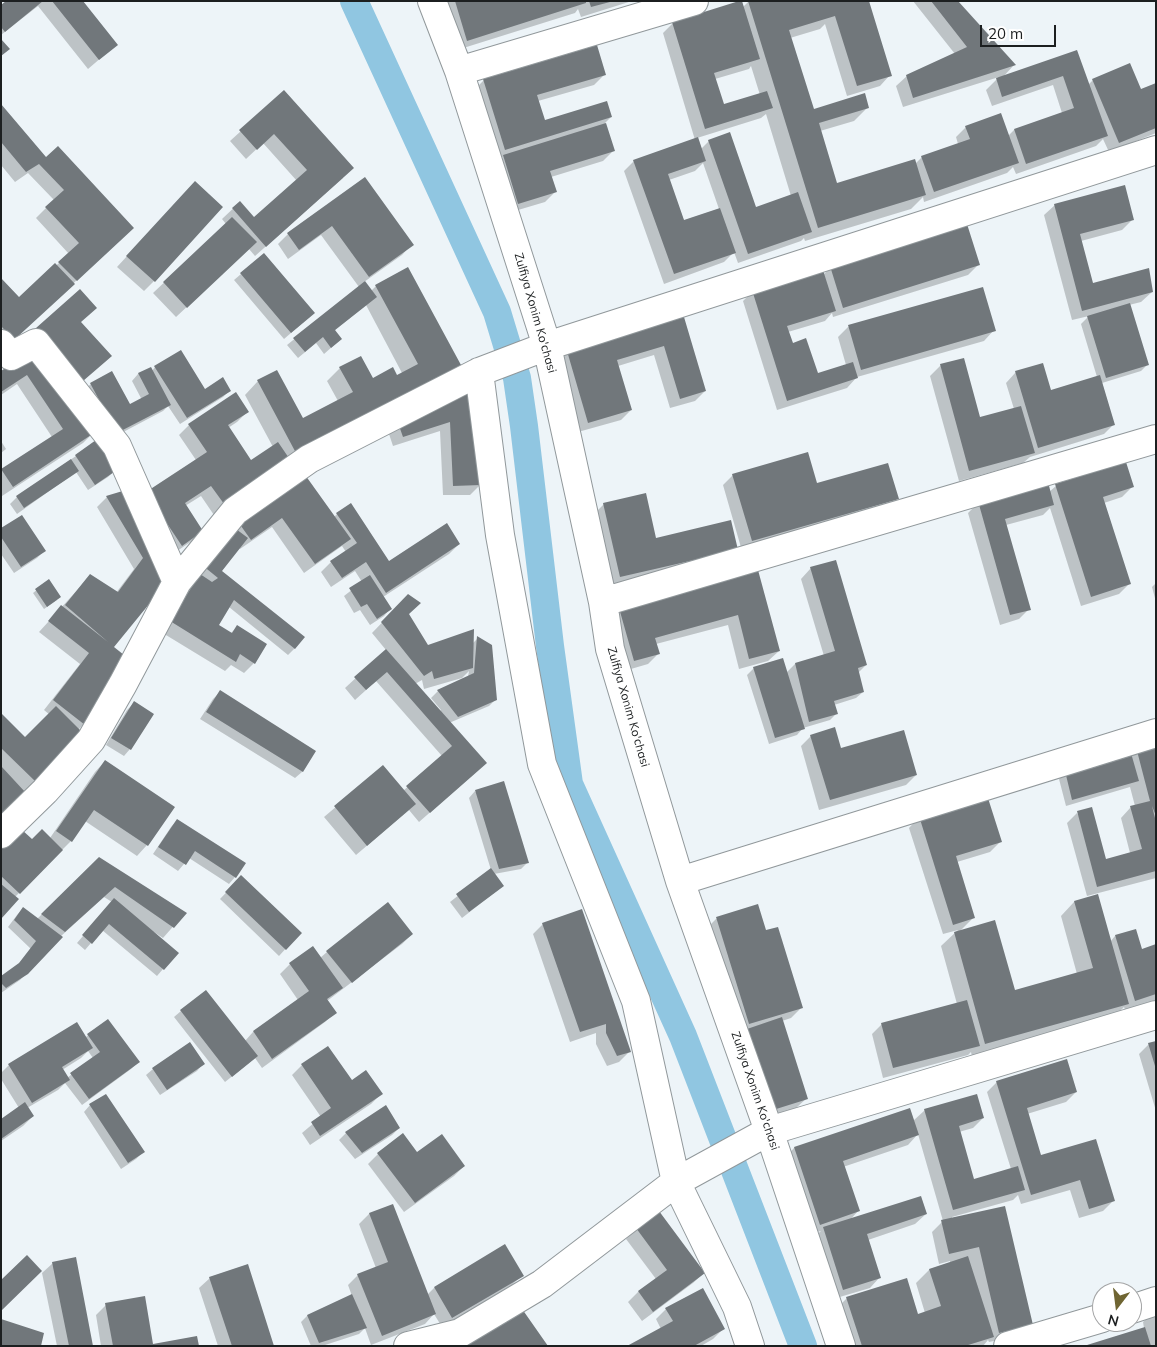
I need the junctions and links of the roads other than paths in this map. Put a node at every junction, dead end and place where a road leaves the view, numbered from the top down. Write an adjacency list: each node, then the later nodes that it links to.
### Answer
1 (432, 1): 3 (street, Zulfiya Xonim Ko'chasi)
2 (694, 1): 3 (street)
3 (459, 71): 6 (street, Zulfiya Xonim Ko'chasi)
4 (1156, 150): 6 (street)
5 (1, 344): 9 (street)
6 (541, 348): 7 (street); 10 (street, Zulfiya Xonim Ko'chasi)
7 (488, 369): 9 (street); 16 (street)
8 (1156, 439): 10 (street)
9 (176, 582): 12 (street)
10 (604, 602): 13 (street, Zulfiya Xonim Ko'chasi)
11 (1156, 733): 13 (street)
12 (1, 834)
13 (680, 880): 15 (street, Zulfiya Xonim Ko'chasi)
14 (1156, 1015): 15 (street)
15 (760, 1135): 16 (street); 22 (street, Zulfiya Xonim Ko'chasi)
16 (685, 1177): 20 (street); 21 (street)
17 (1156, 1302): 18 (street)
18 (1142, 1306)
19 (1092, 1321): 23 (street)
20 (408, 1346)
21 (750, 1346)
22 (841, 1346)
23 (1008, 1346)

